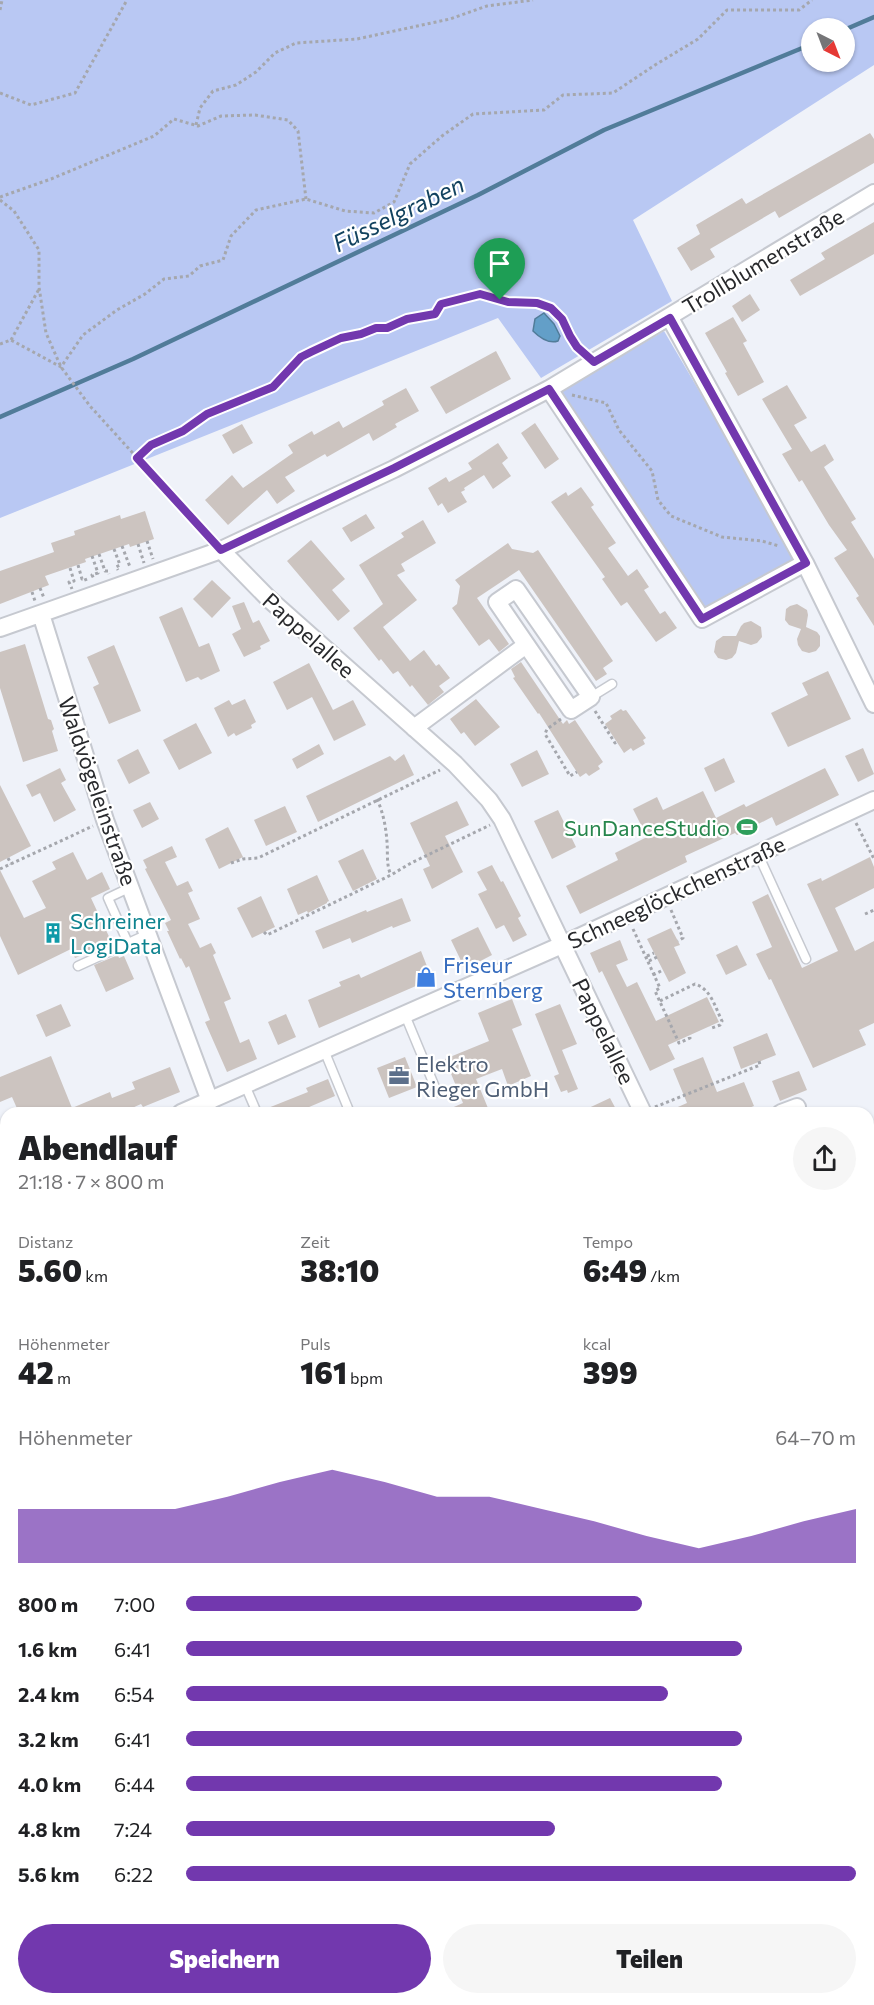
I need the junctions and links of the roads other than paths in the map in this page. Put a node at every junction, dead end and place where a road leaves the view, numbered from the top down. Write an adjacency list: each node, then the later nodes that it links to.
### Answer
1 (874, 194): 2 (street, Trollblumenstraße)
2 (670, 318): 3 (street, Trollblumenstraße); 5 (street)
3 (549, 389): 4 (street, Trollblumenstraße); 5 (street)
4 (221, 550): 6 (street, Trollblumenstraße); 12 (street, Pappelallee)
5 (803, 558): 11 (street)
6 (41, 614): 7 (street, Trollblumenstraße); 15 (street, Waldvögeleinstraße)
7 (0, 628)
8 (526, 645): 10 (street); 10 (street); 12 (street)
9 (612, 684): 10 (lane)
10 (589, 698)
11 (874, 704)
12 (414, 728): 18 (street, Pappelallee)
13 (874, 800): 14 (street, Schneeglöckchenstraße)
14 (758, 854): 18 (street, Schneeglöckchenstraße); 19 (lane)
15 (131, 887): 16 (street, Waldvögeleinstraße); 17 (lane)
16 (148, 934): 17 (lane); 25 (street, Waldvögeleinstraße)
17 (128, 943): 20 (lane)
18 (562, 945): 21 (street, Schneeglöckchenstraße); 29 (street, Pappelallee)
19 (806, 959)
20 (78, 966)
21 (405, 1015): 22 (street, Schneeglöckchenstraße); 24 (lane)
22 (324, 1050): 23 (street, Schneeglöckchenstraße); 28 (lane)
23 (245, 1085): 25 (street, Schneeglöckchenstraße); 27 (lane)
24 (437, 1092)
25 (210, 1101): 26 (street, Schneeglöckchenstraße)
26 (196, 1107)
27 (254, 1107)
28 (348, 1107)
29 (641, 1107)

